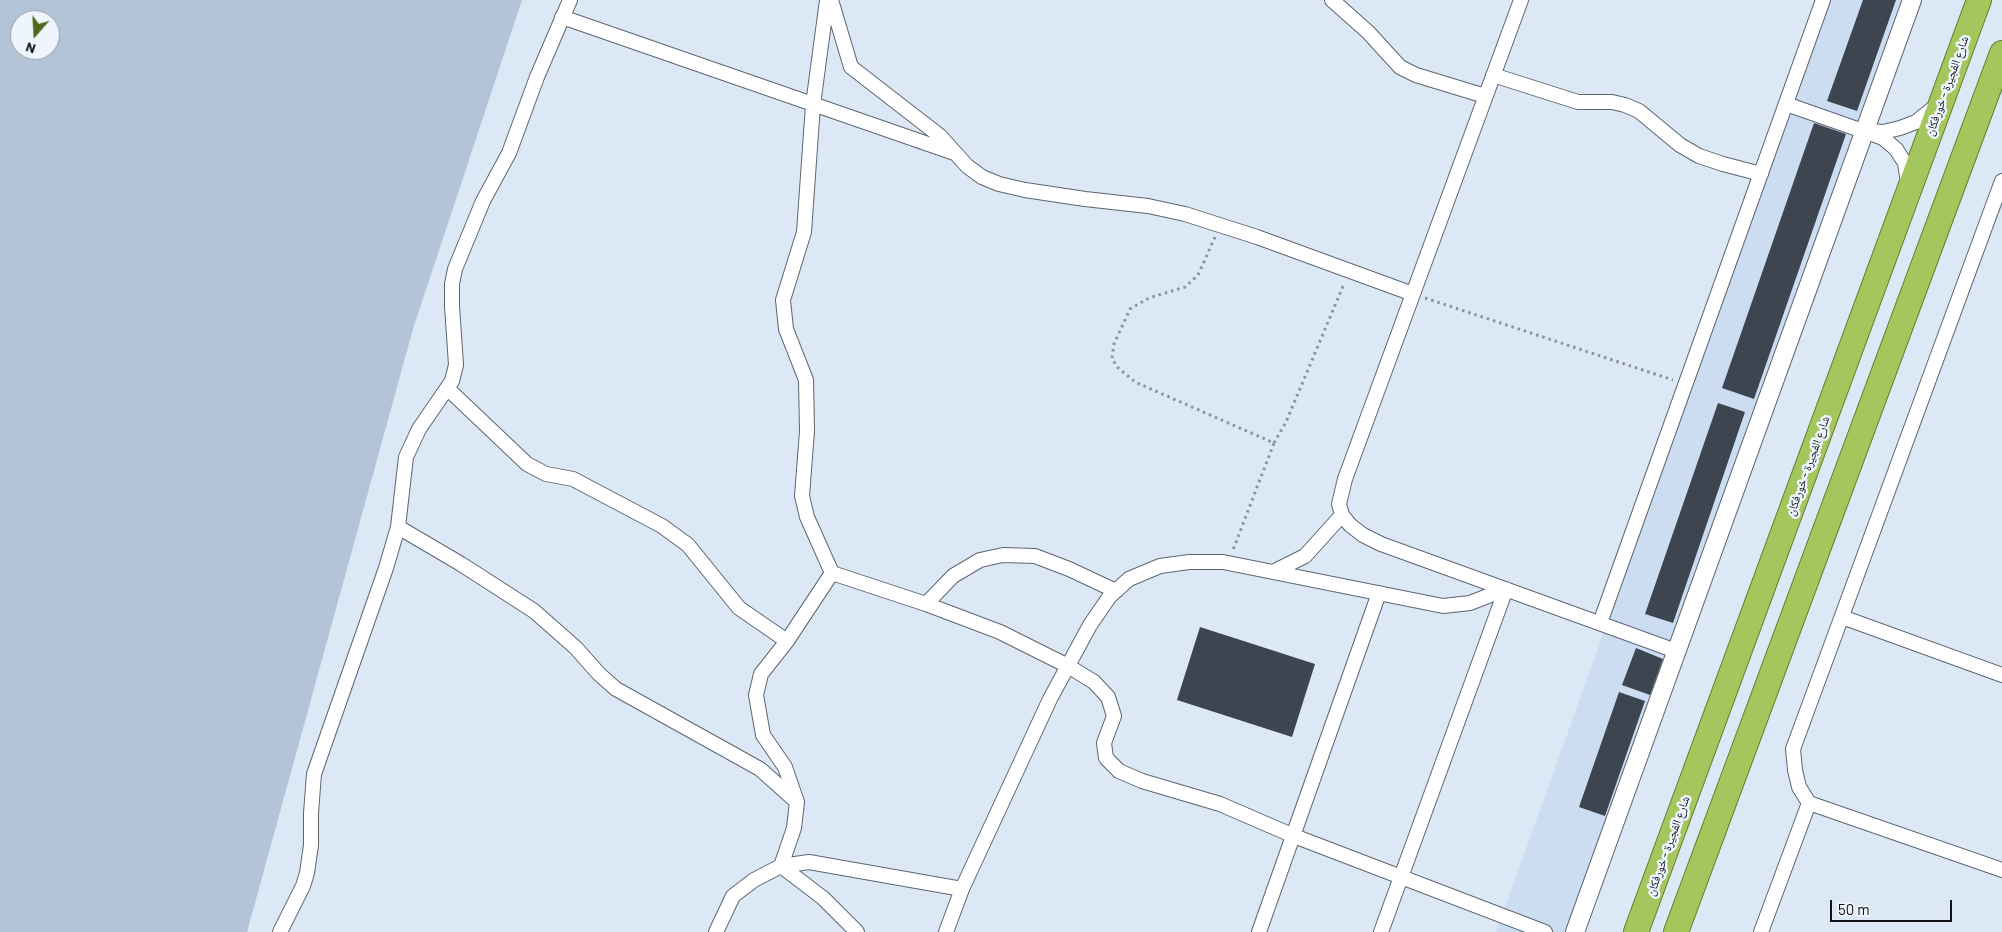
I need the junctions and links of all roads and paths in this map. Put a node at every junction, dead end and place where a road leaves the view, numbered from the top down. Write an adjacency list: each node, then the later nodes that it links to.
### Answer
1 (570, 0): 8 (street)
2 (829, 0): 14 (street); 16 (street)
3 (1332, 0): 11 (street)
4 (1521, 0): 10 (street)
5 (1823, 0): 13 (street)
6 (1912, 0): 15 (street)
7 (1979, 0): 12 (highway, شارع الفجيرة - خورفكان)
8 (562, 18): 14 (street); 24 (street)
9 (2002, 53): 57 (highway)
10 (1493, 75): 11 (street); 17 (street)
11 (1485, 96): 22 (street)
12 (1942, 100): 15 (street); 19 (highway, شارع الفجيرة - خورفكان)
13 (1786, 104): 15 (street); 17 (street)
14 (813, 105): 16 (street); 30 (street)
15 (1865, 131): 19 (street); 38 (street)
16 (954, 153): 20 (street)
17 (1761, 174): 23 (street)
18 (2002, 181): 35 (street)
19 (1907, 197): 56 (highway, شارع الفجيرة - خورفكان)
20 (1220, 225): 21 (street); 25 (path)
21 (1350, 270): 22 (street); 25 (path)
22 (1413, 294): 23 (path); 26 (street)
23 (1686, 384): 36 (street)
24 (447, 388): 27 (street); 37 (street)
25 (1274, 443): 28 (path)
26 (1342, 514): 29 (street); 31 (street)
27 (398, 527): 41 (street); 48 (street)
28 (1228, 563): 29 (street); 32 (street)
29 (1272, 572): 33 (street)
30 (832, 573): 34 (street); 37 (street)
31 (1506, 589): 33 (street); 36 (street); 46 (street)
32 (1116, 591): 34 (street); 39 (street)
33 (1379, 593): 43 (street)
34 (926, 604): 39 (street)
35 (1842, 617): 40 (street); 42 (street)
36 (1600, 623): 38 (street)
37 (787, 641): 41 (street)
38 (1676, 651): 55 (street)
39 (1068, 666): 43 (street); 47 (street)
40 (2002, 675)
41 (797, 802): 44 (street)
42 (1809, 803): 45 (street); 58 (street)
43 (1294, 836): 46 (street); 52 (street)
44 (781, 866): 47 (street); 49 (street); 50 (street)
45 (2002, 870)
46 (1400, 877): 53 (street); 54 (street)
47 (962, 889): 51 (street)
48 (280, 932)
49 (716, 932)
50 (857, 932)
51 (946, 932)
52 (1260, 932)
53 (1381, 932)
54 (1545, 932)
55 (1575, 932)
56 (1636, 932)
57 (1676, 932)
58 (1761, 932)

